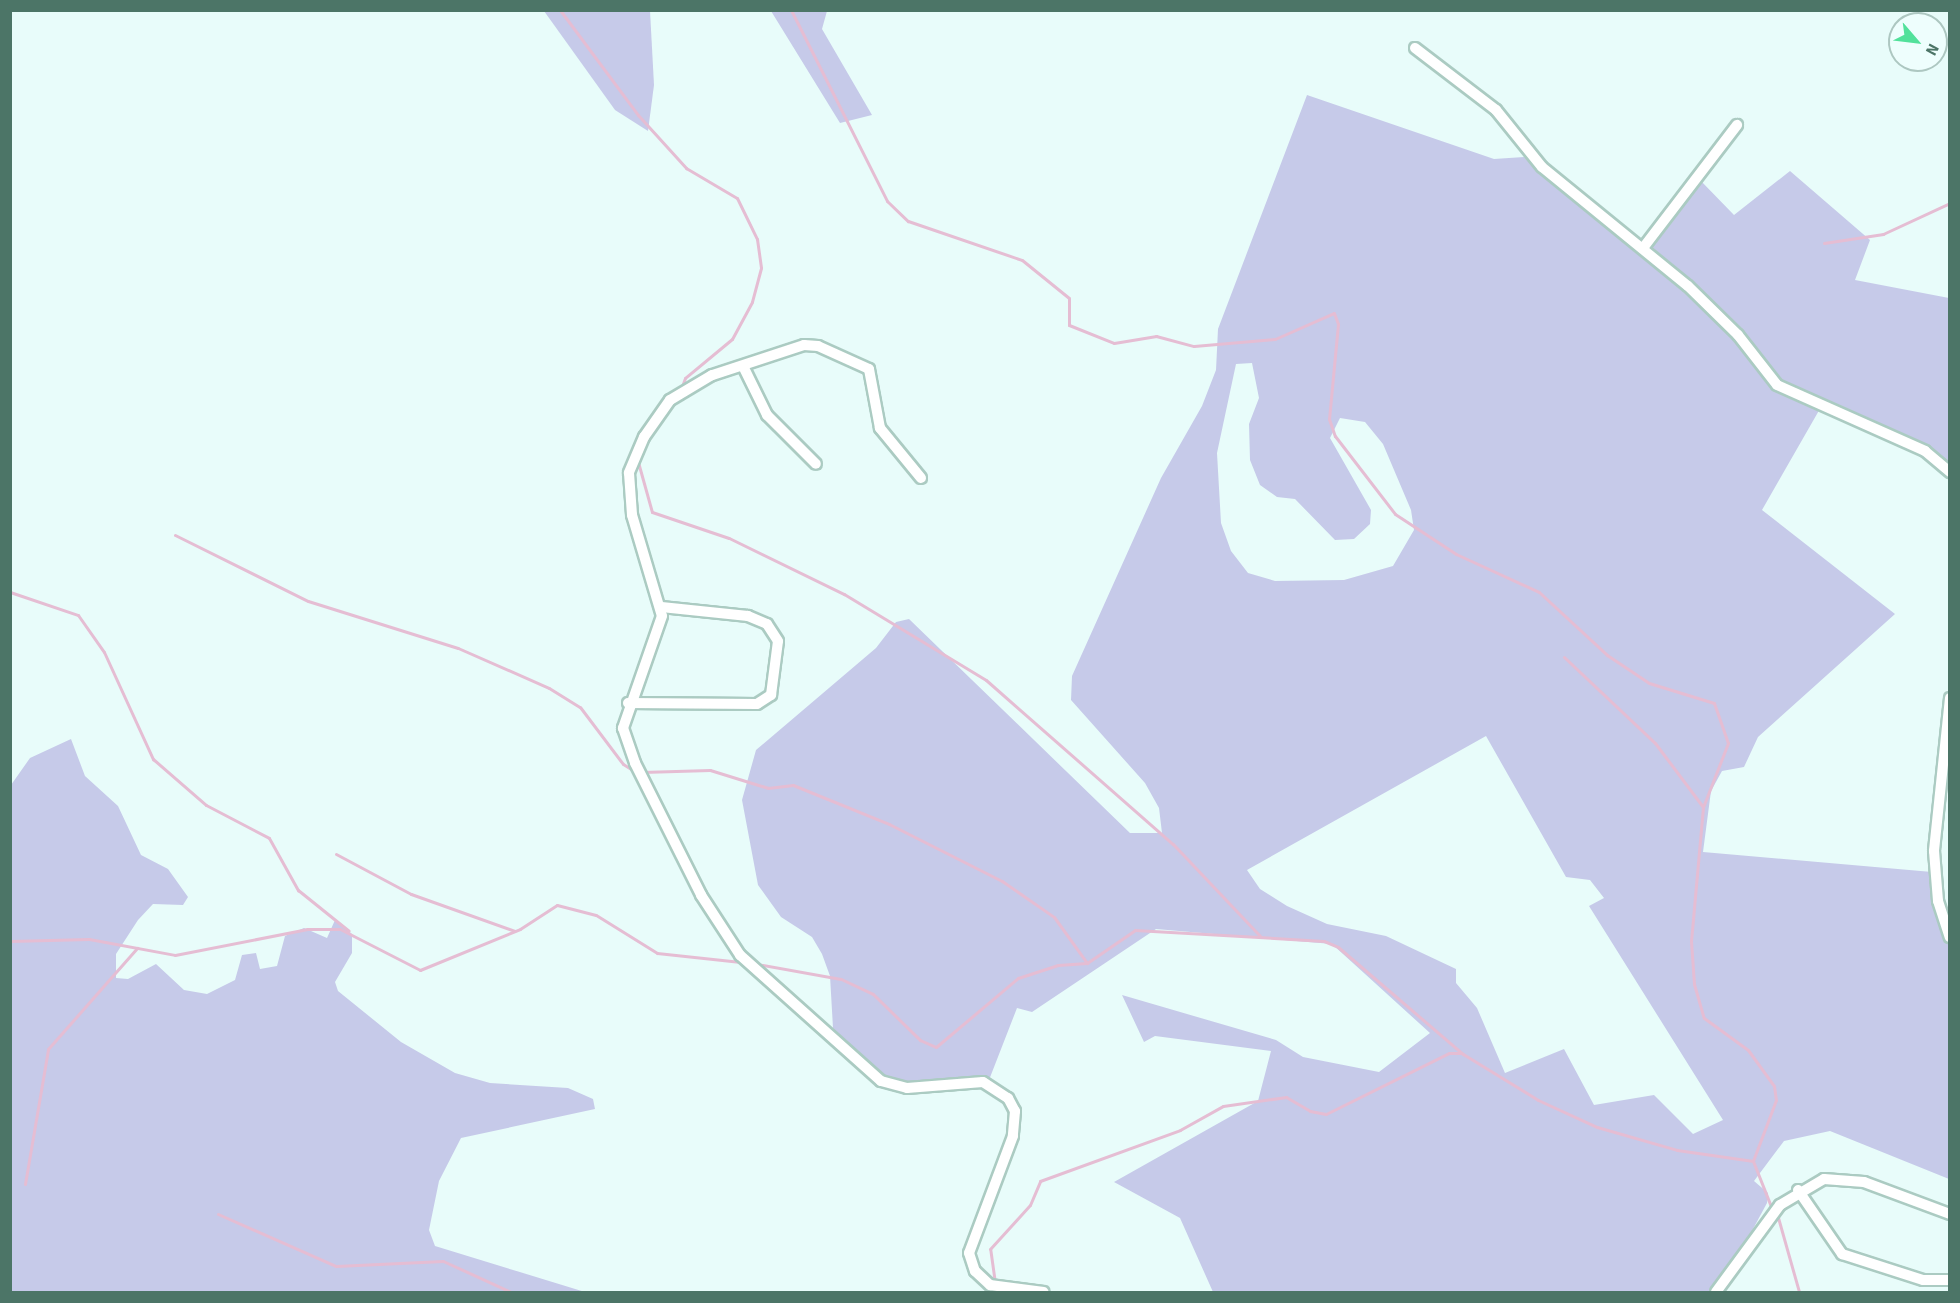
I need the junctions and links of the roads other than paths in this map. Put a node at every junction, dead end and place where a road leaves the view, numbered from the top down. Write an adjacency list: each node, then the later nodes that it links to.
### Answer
1 (1415, 48): 3 (street)
2 (1737, 125): 3 (street)
3 (1643, 248): 6 (street)
4 (743, 366): 5 (street); 7 (street); 8 (street)
5 (816, 464)
6 (1950, 472)
7 (921, 478)
8 (661, 607): 10 (street); 10 (street)
9 (1950, 698): 11 (street)
10 (628, 703): 15 (street)
11 (1950, 937)
12 (1798, 1190): 13 (street); 14 (street); 16 (street)
13 (1950, 1214)
14 (1950, 1280)
15 (1044, 1293)
16 (1716, 1293)

